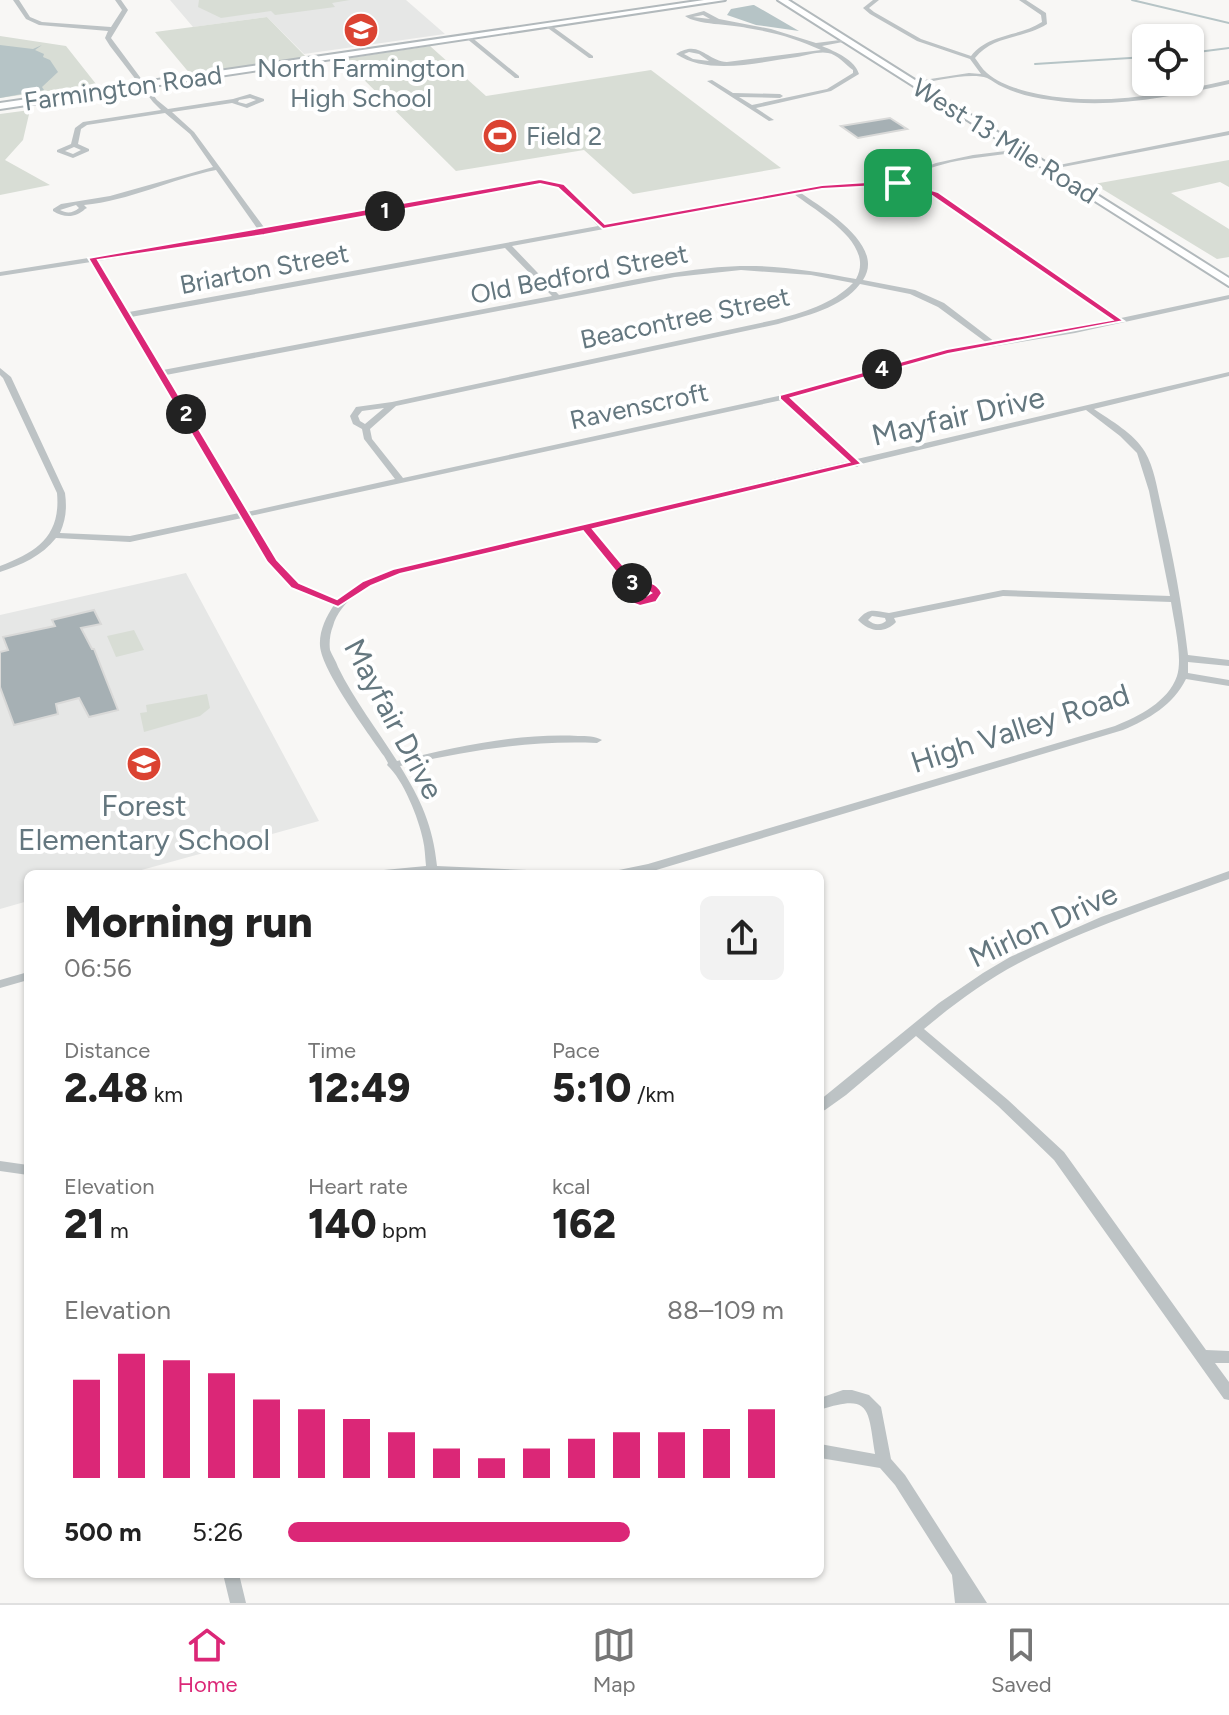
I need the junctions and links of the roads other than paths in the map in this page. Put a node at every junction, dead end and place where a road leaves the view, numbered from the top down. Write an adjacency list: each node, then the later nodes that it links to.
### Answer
1 (16, 0): 9 (street)
2 (118, 0): 9 (street)
3 (721, 0): 8 (street, Farmington Road)
4 (782, 0): 11 (street, West 13 Mile Road)
5 (876, 0): 15 (street)
6 (1022, 0): 15 (street)
7 (717, 21): 12 (street)
8 (547, 25): 10 (street, Farmington Road); 14 (street)
9 (111, 29): 21 (street)
10 (468, 37): 18 (street); 21 (street, Farmington Road)
11 (842, 38): 12 (street); 22 (street, West 13 Mile Road)
12 (813, 43): 13 (street)
13 (825, 51): 16 (street); 24 (street)
14 (591, 57)
15 (972, 58): 17 (street)
16 (713, 62)
17 (983, 76): 20 (street); 22 (street)
18 (517, 77)
19 (710, 81): 23 (street)
20 (1229, 82)
21 (142, 85): 26 (street, Farmington Road); 28 (street)
22 (916, 85): 34 (street, West 13 Mile Road)
23 (733, 95): 24 (street); 27 (street)
24 (788, 97): 27 (street)
25 (234, 101): 28 (street)
26 (0, 106)
27 (751, 107): 29 (street)
28 (168, 110): 33 (street); 35 (street)
29 (771, 120)
30 (1229, 133): 31 (street)
31 (1219, 135): 32 (street); 36 (street)
32 (1229, 140)
33 (74, 145)
34 (1020, 150): 36 (street, West 13 Mile Road); 37 (street, Briarton Street)
35 (217, 168): 39 (street); 41 (street)
36 (1047, 168): 46 (street, West 13 Mile Road)
37 (898, 183): 38 (street, Briarton Street); 50 (street)
38 (795, 192): 40 (street, Briarton Street); 45 (street)
39 (79, 204)
40 (603, 227): 41 (street); 42 (street, Briarton Street)
41 (264, 232): 43 (street)
42 (506, 244): 47 (street); 49 (street, Briarton Street)
43 (93, 258): 44 (street); 49 (street)
44 (0, 274)
45 (860, 281): 47 (street, Old Bedford Street); 51 (street, Old Bedford Street); 56 (street, Beacontree Street)
46 (1229, 283)
47 (557, 297): 53 (street, Old Bedford Street)
48 (1229, 297): 50 (street, Ravenscroft)
49 (127, 315): 53 (street)
50 (1120, 321): 51 (street, Ravenscroft)
51 (992, 343): 55 (street, Ravenscroft)
52 (0, 370): 63 (street)
53 (161, 373): 61 (street)
54 (1229, 374): 57 (street, Mayfair Drive)
55 (784, 397): 59 (street); 60 (street, Ravenscroft)
56 (393, 404): 58 (street, Beacontree Street); 58 (street, Beacontree Street)
57 (1089, 409): 59 (street, Mayfair Drive); 66 (street, High Valley Road)
58 (366, 428): 60 (street)
59 (857, 464): 62 (street, Mayfair Drive)
60 (400, 480): 61 (street, Ravenscroft)
61 (246, 514): 63 (street, Ravenscroft); 67 (street)
62 (586, 527): 65 (street); 67 (street, Mayfair Drive)
63 (55, 535): 64 (street)
64 (0, 569)
65 (633, 585)
66 (1176, 599): 68 (street); 69 (street, High Valley Road)
67 (338, 603): 74 (street, Mayfair Drive)
68 (889, 616)
69 (1184, 658): 70 (street); 71 (street, High Valley Road)
70 (1229, 663)
71 (1182, 675): 72 (street); 78 (street, High Valley Road)
72 (1229, 683)
73 (597, 740): 74 (street)
74 (392, 765): 75 (street, Mayfair Drive)
75 (432, 869): 76 (street); 77 (street)
76 (422, 870)
77 (444, 870)
78 (639, 870)
79 (1229, 875): 82 (street, Mirlon Drive)
80 (24, 977): 81 (street)
81 (0, 984)
82 (916, 1029): 83 (street, Mirlon Drive); 86 (street)
83 (824, 1104)
84 (24, 1165): 85 (street)
85 (0, 1166)
86 (1202, 1356): 87 (street); 88 (street)
87 (1229, 1357)
88 (1229, 1394)
89 (824, 1403): 91 (street)
90 (824, 1452): 91 (street)
91 (884, 1462): 92 (street)
92 (959, 1573): 95 (street); 96 (street)
93 (232, 1578): 94 (street)
94 (238, 1603)
95 (963, 1603)
96 (979, 1603)

